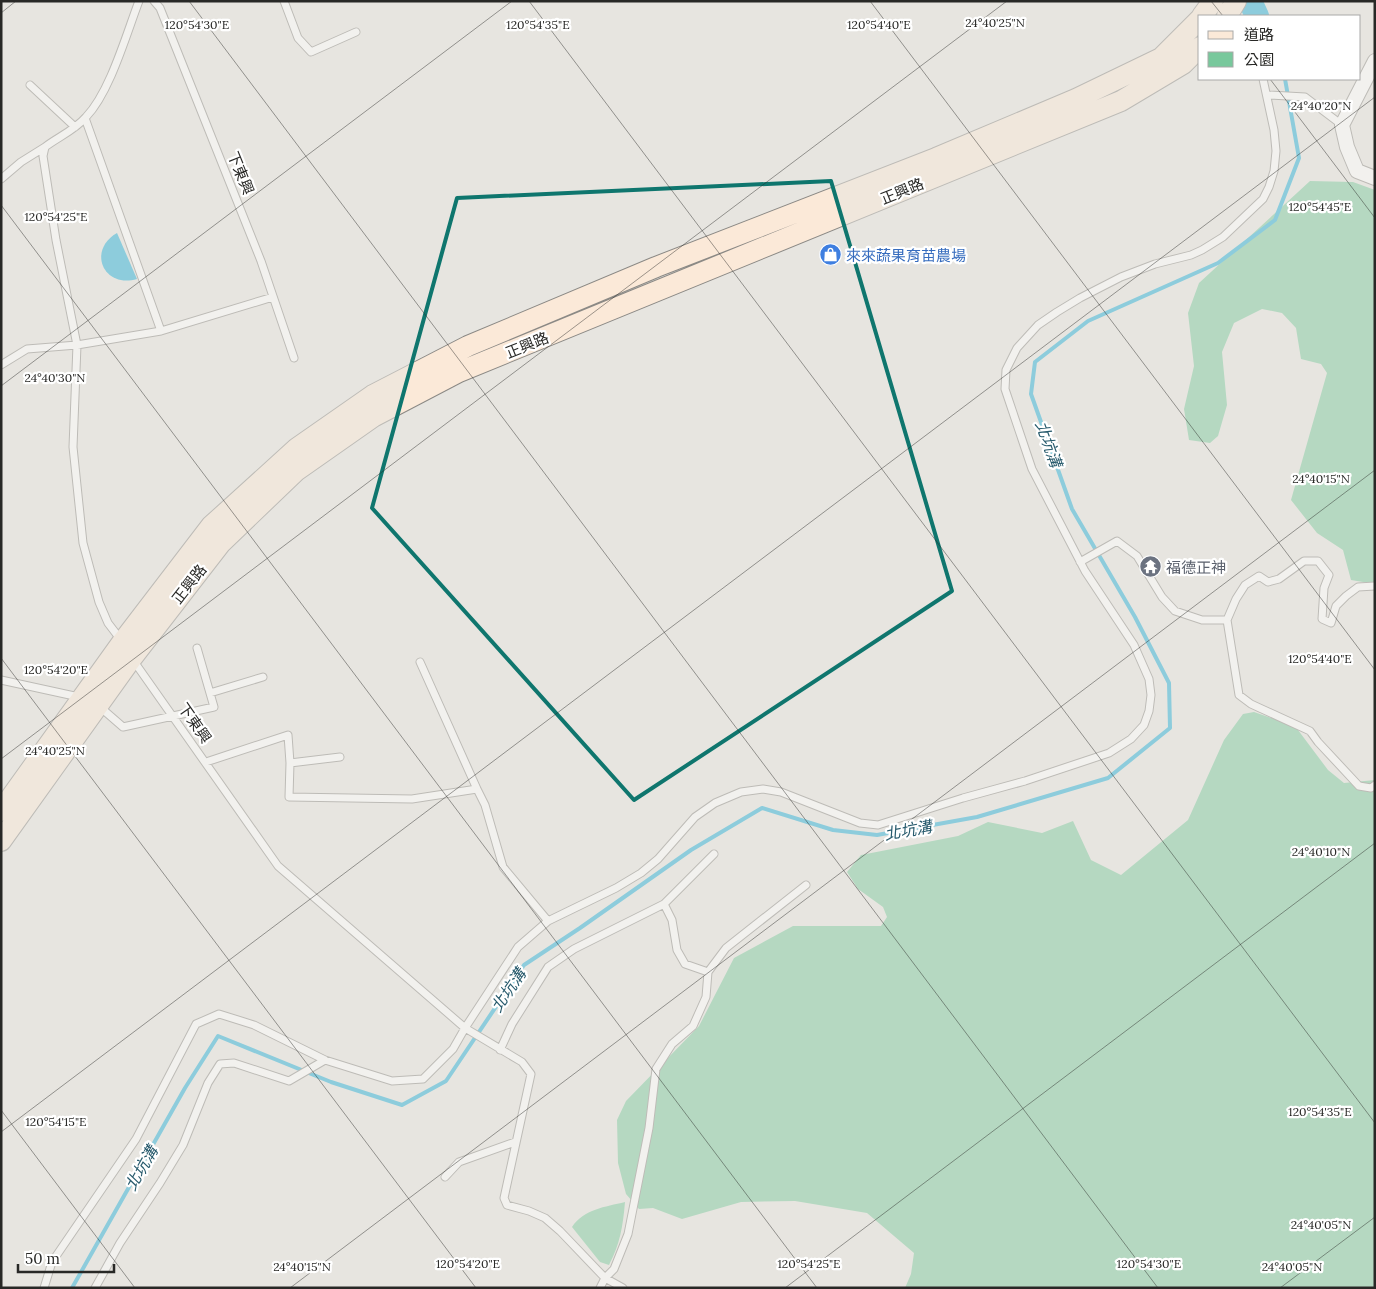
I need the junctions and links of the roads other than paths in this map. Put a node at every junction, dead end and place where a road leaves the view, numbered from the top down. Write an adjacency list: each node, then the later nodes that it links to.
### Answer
1 (139, 1): 13 (lane)
2 (154, 1): 19 (lane, 下東興)
3 (284, 1): 7 (lane)
4 (1212, 1): 5 (main road)
5 (1203, 15)
6 (1198, 21): 28 (main road, 正興路)
7 (356, 32)
8 (1198, 49): 28 (main road, 正興路)
9 (1375, 61): 15 (street)
10 (1263, 80): 12 (lane)
11 (30, 85): 14 (lane)
12 (1268, 95): 15 (lane); 24 (lane)
13 (85, 118): 14 (lane); 20 (lane)
14 (75, 127): 16 (lane)
15 (1344, 136): 17 (street)
16 (45, 147): 18 (lane); 21 (lane, 下東興)
17 (1375, 178)
18 (1, 179)
19 (273, 298): 20 (lane); 22 (lane, 下東興)
20 (161, 331): 21 (lane)
21 (77, 345): 23 (lane); 28 (lane, 下東興)
22 (294, 358)
23 (1, 364)
24 (1080, 562): 26 (lane); 45 (lane)
25 (1375, 586): 26 (lane)
26 (1227, 620): 38 (lane)
27 (197, 648): 32 (lane)
28 (127, 650): 33 (main road, 正興路); 34 (lane, 下東興)
29 (420, 662): 39 (lane)
30 (263, 677): 32 (lane)
31 (1, 680): 33 (lane)
32 (210, 693): 34 (lane)
33 (90, 701): 34 (lane); 40 (main road, 正興路); 41 (main road, 正興路)
34 (173, 715): 36 (lane, 下東興)
35 (340, 757): 37 (lane)
36 (206, 762): 37 (lane); 47 (lane, 下東興)
37 (290, 763): 39 (lane)
38 (1375, 785)
39 (477, 789): 45 (lane)
40 (1, 811)
41 (1, 841)
42 (714, 854): 44 (lane)
43 (806, 885): 46 (lane)
44 (664, 904): 46 (lane); 48 (lane)
45 (548, 921): 47 (lane)
46 (708, 972): 52 (lane)
47 (466, 1029): 48 (lane, 下東興); 49 (lane)
48 (500, 1050): 50 (lane, 下東興)
49 (325, 1060): 53 (lane); 54 (lane)
50 (515, 1142): 51 (lane); 52 (lane)
51 (445, 1177)
52 (605, 1278): 55 (lane); 56 (lane)
53 (44, 1288)
54 (95, 1288)
55 (600, 1288)
56 (623, 1288)

